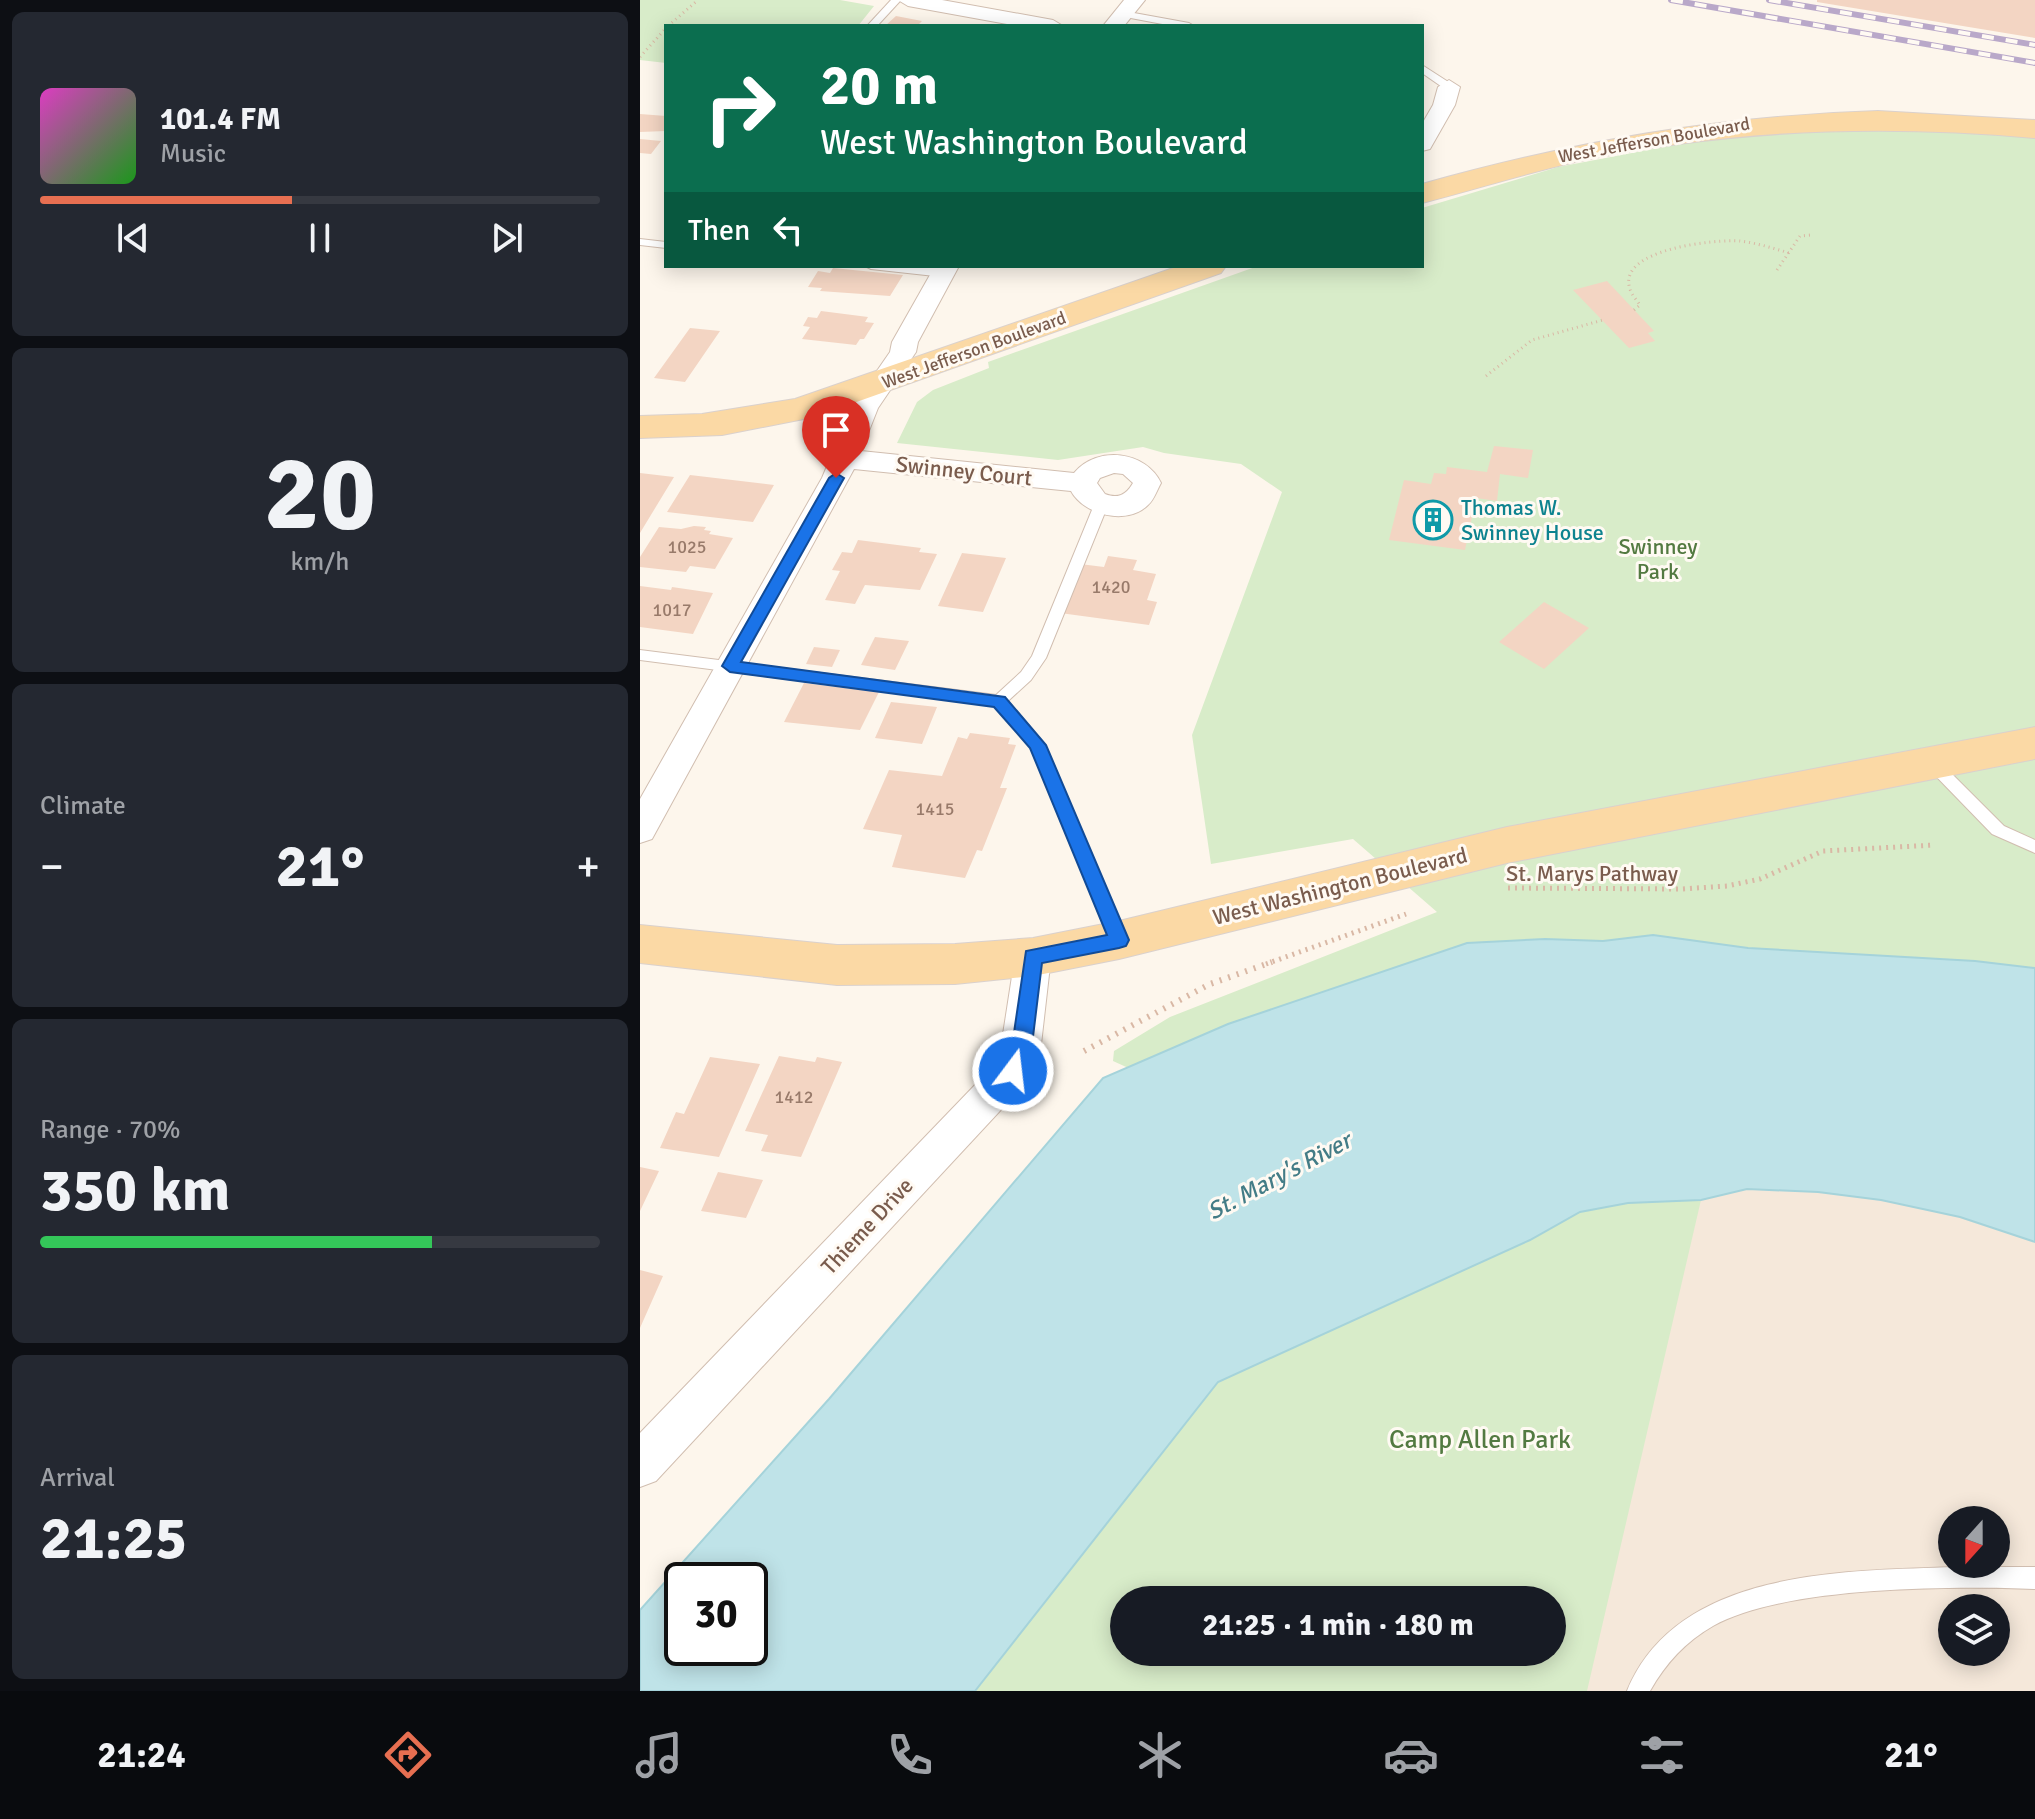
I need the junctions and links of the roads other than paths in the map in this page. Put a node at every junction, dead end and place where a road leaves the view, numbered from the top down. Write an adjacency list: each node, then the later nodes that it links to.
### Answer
1 (896, 0): 4 (lane)
2 (908, 0): 5 (street)
3 (1124, 13): 6 (lane)
4 (874, 24)
5 (1042, 24)
6 (1179, 24)
7 (1424, 69): 8 (lane)
8 (1449, 87): 10 (street)
9 (2035, 129): 11 (main road, West Jefferson Boulevard)
10 (1424, 140)
11 (1424, 193)
12 (640, 242): 13 (lane)
13 (664, 245)
14 (921, 268): 16 (lane)
15 (1204, 268): 17 (main road, West Jefferson Boulevard)
16 (946, 269): 17 (street)
17 (880, 384): 18 (main road, West Jefferson Boulevard); 19 (street)
18 (640, 427)
19 (846, 459): 20 (street, Swinney Court); 23 (street)
20 (1083, 483): 21 (street); 21 (street)
21 (1101, 505): 24 (lane)
22 (640, 655): 23 (lane)
23 (730, 666): 24 (lane); 27 (street)
24 (999, 701): 29 (lane)
25 (2035, 743): 26 (main road, West Washington Boulevard)
26 (1932, 763): 28 (lane); 29 (main road, West Washington Boulevard)
27 (640, 830)
28 (2035, 847)
29 (1119, 940): 31 (main road, West Washington Boulevard)
30 (640, 944): 31 (main road, West Washington Boulevard)
31 (1033, 957): 32 (street, Thieme Drive)
32 (640, 1465)
33 (2035, 1578): 34 (lane)
34 (1638, 1691)

